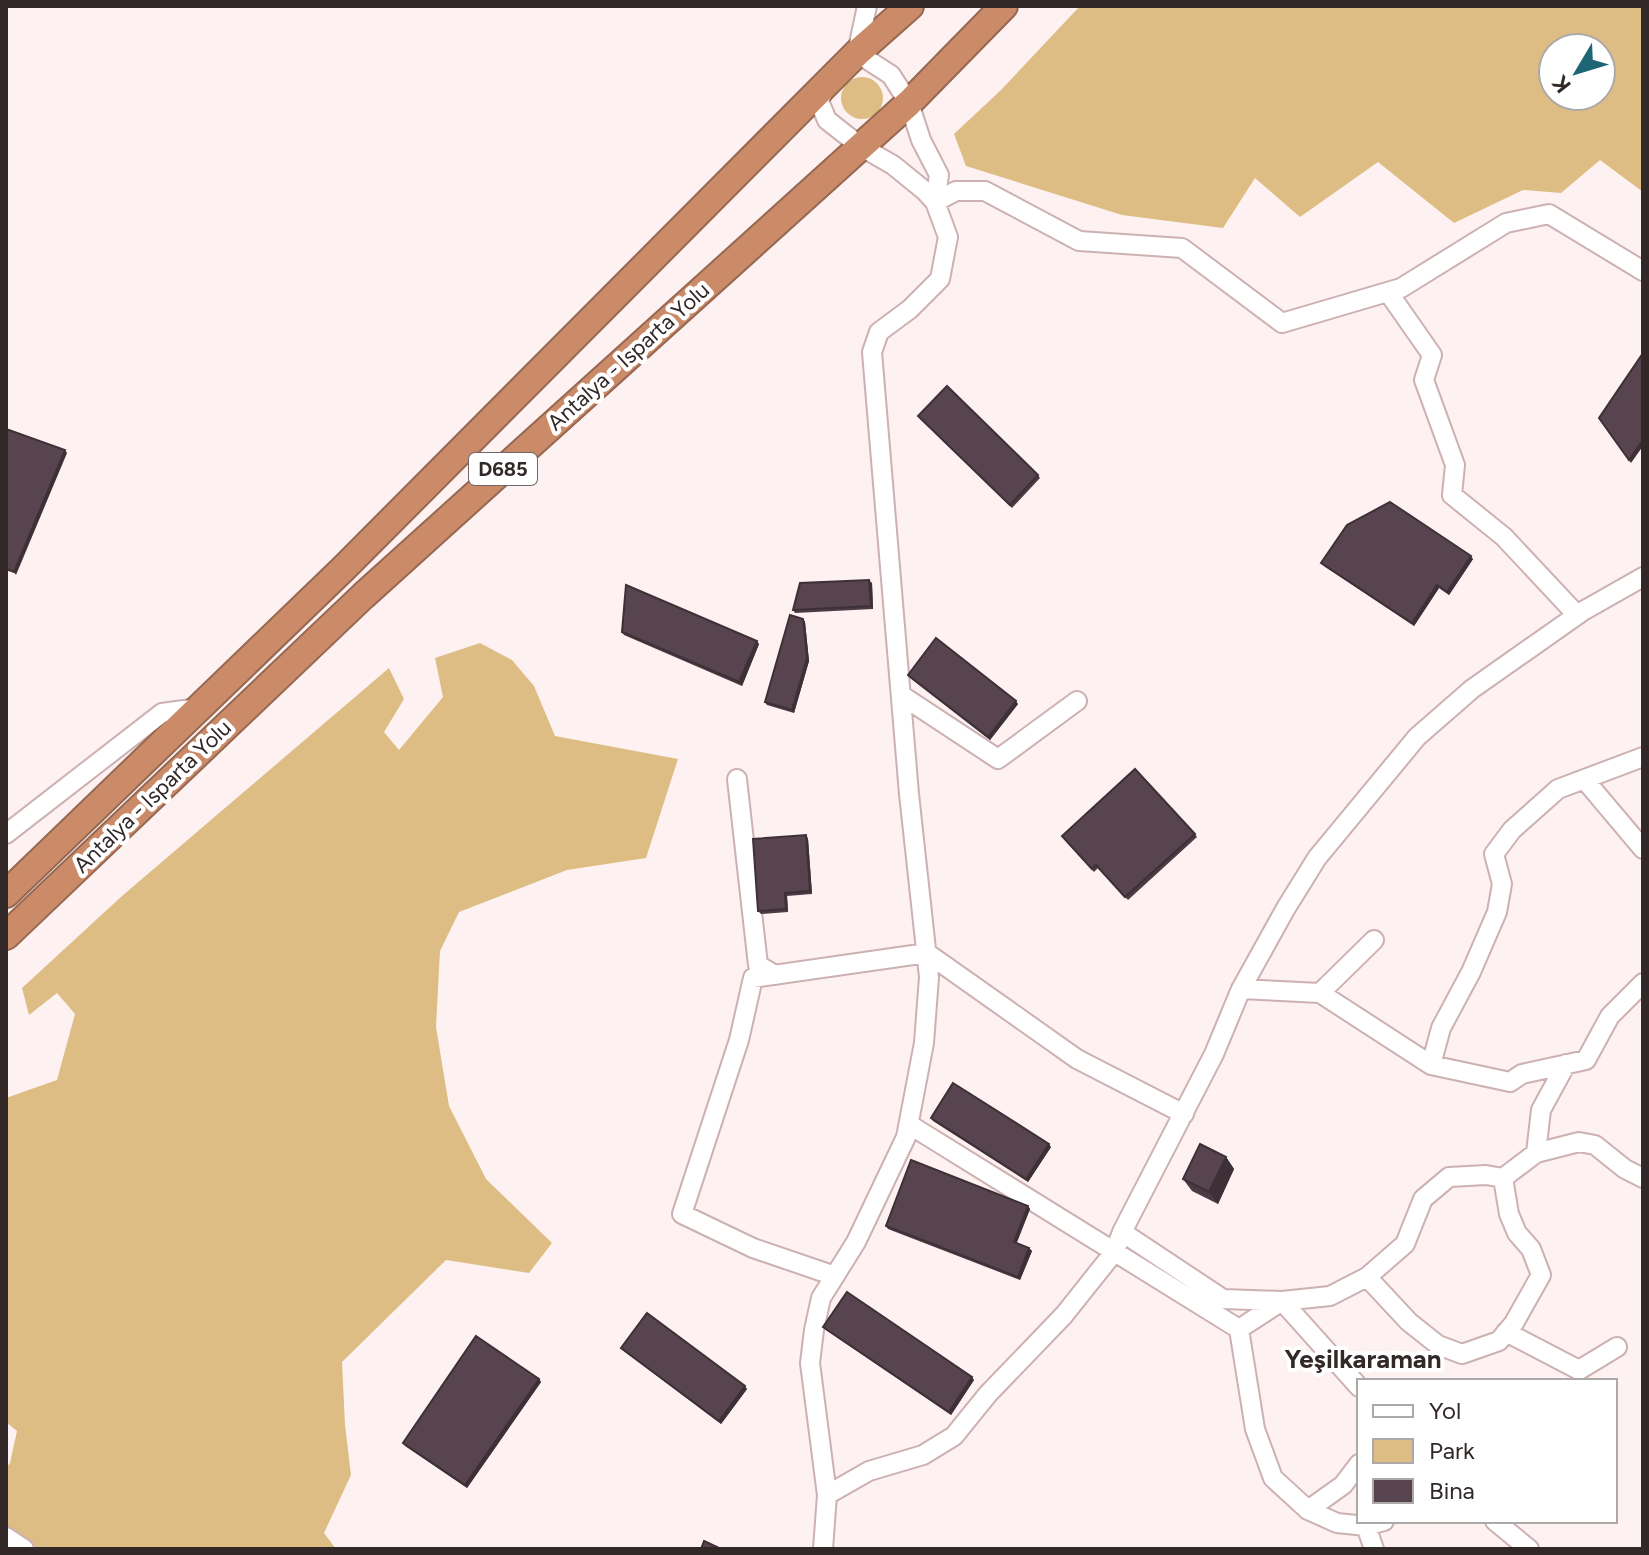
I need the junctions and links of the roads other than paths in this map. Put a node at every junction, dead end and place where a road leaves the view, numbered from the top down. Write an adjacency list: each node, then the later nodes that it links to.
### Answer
1 (867, 6): 4 (street)
2 (910, 6): 4 (highway, Antalya - Isparta Yolu / D685)
3 (1004, 6): 6 (highway, Antalya - Isparta Yolu / D685)
4 (857, 53): 5 (highway, Antalya - Isparta Yolu / D685); 6 (street)
5 (826, 85): 7 (street); 15 (highway, Antalya - Isparta Yolu / D685)
6 (909, 103): 7 (highway, Antalya - Isparta Yolu / D685); 8 (street)
7 (860, 146): 8 (street); 22 (highway, Antalya - Isparta Yolu / D685)
8 (935, 202): 10 (street); 13 (street)
9 (1643, 271): 10 (street)
10 (1388, 292): 12 (street)
11 (1639, 585): 12 (street)
12 (1577, 615): 27 (street)
13 (901, 695): 14 (street); 24 (street)
14 (1077, 701)
15 (199, 708): 19 (street); 21 (highway, Antalya - Isparta Yolu / D685)
16 (1643, 757): 18 (street)
17 (737, 779): 25 (street)
18 (1584, 779): 20 (street); 30 (street)
19 (6, 834)
20 (1643, 849)
21 (6, 894)
22 (6, 936)
23 (1374, 940): 28 (street)
24 (927, 953): 25 (street); 31 (street); 32 (street)
25 (775, 975): 38 (street)
26 (1643, 983): 29 (street)
27 (1241, 989): 28 (street); 31 (street)
28 (1320, 993): 30 (street)
29 (1566, 1064): 30 (street); 33 (street)
30 (1431, 1065)
31 (1184, 1114): 36 (street)
32 (910, 1125): 37 (street); 38 (street)
33 (1536, 1153): 34 (street); 35 (street)
34 (1503, 1178): 39 (street); 42 (street)
35 (1643, 1178)
36 (1122, 1232): 37 (street); 40 (street)
37 (1115, 1251): 41 (street); 46 (street)
38 (835, 1276): 46 (street)
39 (1367, 1277): 40 (street); 42 (street)
40 (1282, 1301): 41 (street); 44 (street)
41 (1239, 1329): 47 (street)
42 (1506, 1332): 43 (street)
43 (1617, 1347)
44 (1357, 1385)
45 (1357, 1467): 47 (street)
46 (827, 1495): 52 (street)
47 (1308, 1510): 48 (street)
48 (1375, 1523): 53 (street)
49 (1497, 1523): 54 (street)
50 (6, 1537): 51 (street)
51 (24, 1549)
52 (823, 1549)
53 (1374, 1549)
54 (1529, 1549)

